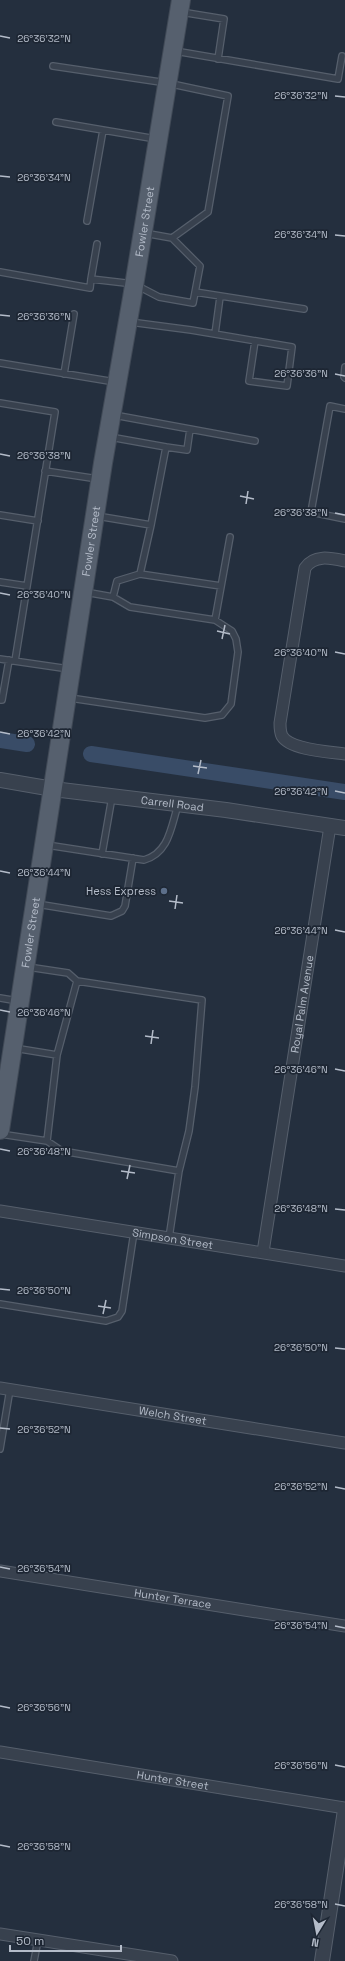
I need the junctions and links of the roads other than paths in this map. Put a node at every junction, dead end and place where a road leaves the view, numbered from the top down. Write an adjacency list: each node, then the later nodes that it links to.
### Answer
1 (180, 6): 2 (main road, Fowler Street); 4 (lane)
2 (172, 51): 4 (lane); 6 (main road, Fowler Street)
3 (342, 56): 4 (lane)
4 (218, 58)
5 (53, 66): 6 (lane)
6 (167, 83): 9 (main road, Fowler Street); 12 (lane)
7 (56, 122): 8 (lane)
8 (103, 130): 9 (lane); 10 (lane)
9 (158, 140): 11 (main road, Fowler Street)
10 (87, 221)
11 (143, 233): 12 (lane); 16 (main road, Fowler Street)
12 (172, 238): 17 (lane)
13 (97, 244): 15 (lane)
14 (0, 272): 15 (lane)
15 (91, 279): 16 (lane)
16 (134, 284): 17 (lane); 21 (main road, Fowler Street)
17 (196, 292): 18 (lane)
18 (220, 297): 19 (lane); 22 (lane)
19 (304, 309)
20 (74, 314): 26 (lane)
21 (128, 322): 22 (lane); 28 (main road, Fowler Street)
22 (215, 334): 23 (lane)
23 (255, 340): 23 (lane)
24 (0, 363): 26 (lane)
25 (345, 367): 27 (lane)
26 (64, 374): 28 (lane)
27 (345, 378)
28 (117, 383): 31 (main road, Fowler Street)
29 (0, 403): 36 (lane)
30 (345, 409): 40 (lane)
31 (111, 415): 32 (lane); 33 (main road, Fowler Street)
32 (190, 429): 34 (lane); 35 (lane)
33 (108, 437): 35 (lane); 37 (main road, Fowler Street)
34 (255, 441)
35 (166, 447): 42 (lane)
36 (46, 471): 37 (lane); 41 (lane)
37 (100, 479): 39 (main road, Fowler Street)
38 (0, 515): 41 (lane)
39 (95, 515): 42 (lane); 49 (main road, Fowler Street)
40 (345, 519)
41 (38, 521): 47 (lane)
42 (151, 525): 45 (lane)
43 (230, 537): 48 (lane)
44 (345, 561): 58 (street)
45 (140, 574): 48 (lane); 50 (lane)
46 (0, 582): 47 (lane)
47 (27, 586): 54 (lane)
48 (221, 586): 51 (lane)
49 (83, 592): 50 (lane); 55 (main road, Fowler Street)
50 (113, 597): 51 (lane)
51 (215, 620): 56 (lane)
52 (0, 659): 53 (lane)
53 (9, 660): 54 (lane); 57 (lane)
54 (15, 661): 55 (lane)
55 (71, 670): 56 (main road, Fowler Street)
56 (67, 698): 60 (main road, Fowler Street)
57 (0, 700)
58 (345, 754)
59 (0, 780): 60 (street, Carrell Road)
60 (53, 789): 61 (street, Carrell Road); 65 (main road, Fowler Street)
61 (112, 796): 62 (street, Carrell Road); 66 (lane)
62 (178, 804): 63 (street, Carrell Road); 67 (lane)
63 (330, 826): 64 (street, Carrell Road); 82 (street, Royal Palm Avenue)
64 (345, 828)
65 (44, 845): 66 (lane); 68 (main road, Fowler Street)
66 (102, 854): 67 (lane)
67 (134, 858): 68 (lane)
68 (35, 904): 69 (main road, Fowler Street)
69 (26, 966): 70 (lane); 72 (main road, Fowler Street)
70 (77, 981): 74 (lane); 78 (lane)
71 (0, 998): 72 (lane)
72 (20, 1001): 73 (main road, Fowler Street)
73 (13, 1048): 74 (lane); 75 (main road, Fowler Street)
74 (57, 1055): 77 (lane)
75 (0, 1130)
76 (0, 1134): 77 (lane)
77 (47, 1141): 78 (lane)
78 (179, 1171): 81 (lane)
79 (0, 1211): 80 (street, Simpson Street)
80 (134, 1232): 81 (street, Simpson Street); 84 (lane)
81 (169, 1238): 82 (street, Simpson Street)
82 (263, 1252): 83 (street, Simpson Street)
83 (345, 1266)
84 (0, 1304)
85 (5, 1389): 86 (street, Welch Street); 87 (lane)
86 (345, 1443)
87 (0, 1449)
88 (0, 1571): 89 (street, Hunter Terrace)
89 (345, 1626)
90 (0, 1752): 91 (street, Hunter Street)
91 (345, 1809): 96 (street)
92 (0, 1934): 93 (street)
93 (38, 1940): 94 (lane); 95 (street)
94 (34, 1961)
95 (172, 1961)
96 (322, 1961)

